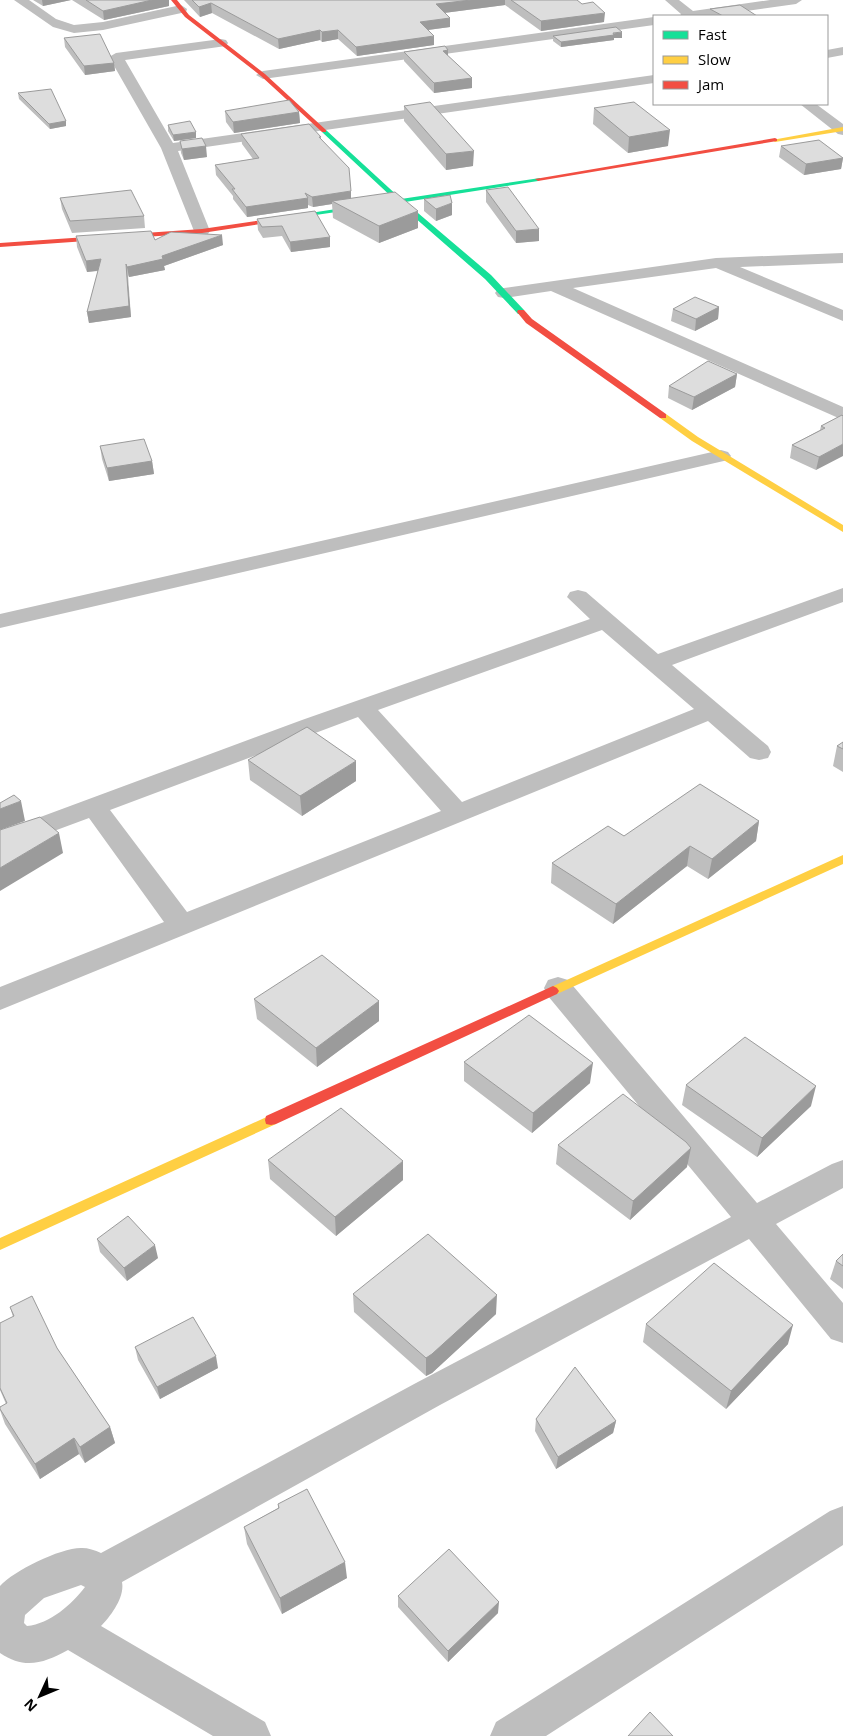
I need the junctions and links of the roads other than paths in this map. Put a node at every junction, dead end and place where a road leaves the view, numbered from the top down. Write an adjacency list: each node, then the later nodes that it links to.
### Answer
1 (20, 0): 4 (street)
2 (671, 0): 5 (street)
3 (796, 0): 6 (street)
4 (178, 4): 8 (street)
5 (690, 15)
6 (698, 15)
7 (653, 21): 11 (street)
8 (221, 43): 11 (street); 16 (street)
9 (843, 51): 10 (street)
10 (828, 54)
11 (263, 75): 14 (street)
12 (653, 79): 14 (street)
13 (808, 105): 15 (street)
14 (322, 128): 16 (street); 17 (street)
15 (842, 130): 17 (street)
16 (169, 148): 18 (street)
17 (400, 201): 18 (street); 23 (street)
18 (202, 231): 19 (street)
19 (0, 245)
20 (843, 258): 21 (street)
21 (716, 263): 22 (street); 24 (street)
22 (553, 286): 23 (street); 25 (street)
23 (504, 293): 26 (street)
24 (843, 316)
25 (843, 414)
26 (721, 456): 27 (street); 31 (street)
27 (843, 529)
28 (843, 595): 32 (street)
29 (578, 598): 30 (street)
30 (605, 620): 32 (street); 33 (street)
31 (0, 621)
32 (655, 663): 34 (street)
33 (363, 708): 36 (street); 37 (street)
34 (711, 711): 35 (street); 37 (street)
35 (760, 752)
36 (95, 808): 38 (street); 40 (street)
37 (456, 813): 40 (street)
38 (0, 842)
39 (843, 859): 41 (street)
40 (182, 926): 42 (street)
41 (558, 988): 44 (street); 45 (street)
42 (0, 999)
43 (843, 1173): 44 (street)
44 (752, 1222): 46 (street); 48 (street)
45 (0, 1244)
46 (843, 1328)
47 (843, 1524): 52 (street)
48 (99, 1574): 49 (street); 50 (street)
49 (4, 1612): 50 (street)
50 (68, 1628): 51 (street)
51 (251, 1736)
52 (510, 1736)

